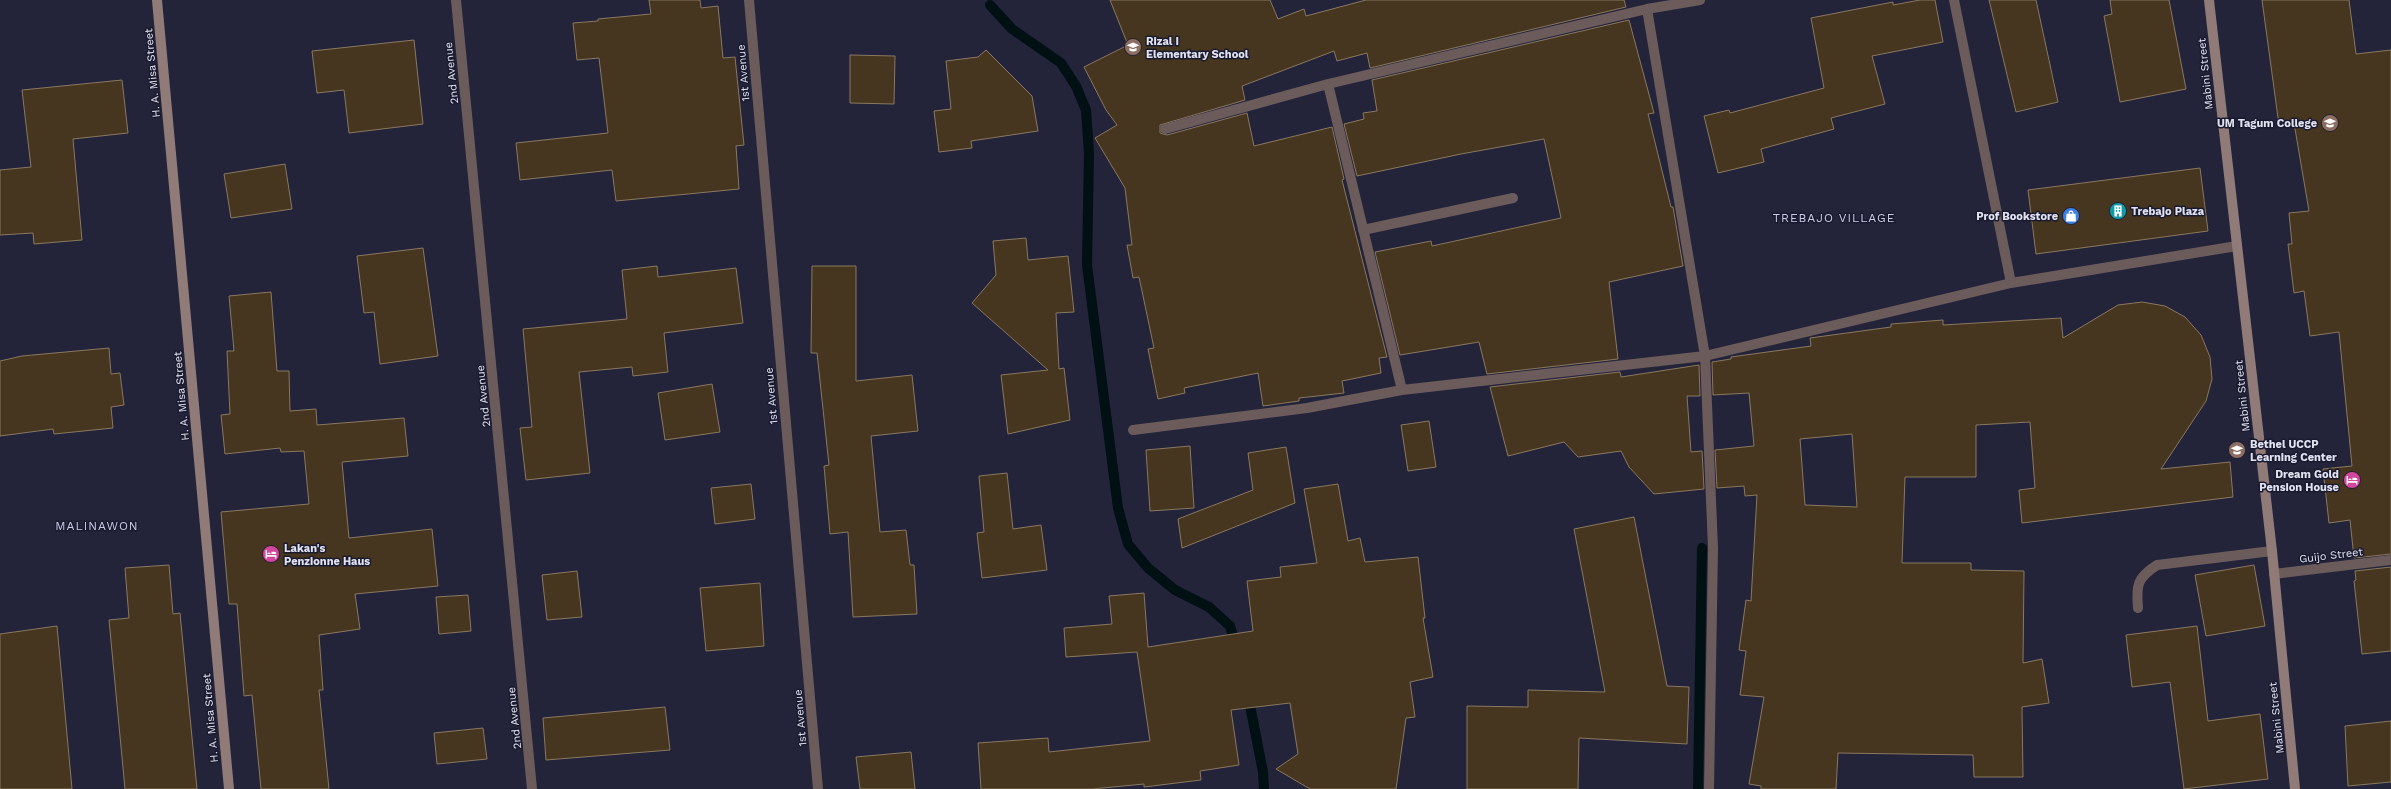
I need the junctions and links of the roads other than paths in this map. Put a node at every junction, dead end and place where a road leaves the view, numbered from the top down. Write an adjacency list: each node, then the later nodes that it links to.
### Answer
1 (157, 0): 21 (main road, H. A. Misa Street)
2 (456, 0): 22 (street, 2nd Avenue)
3 (749, 0): 23 (street, 1st Avenue)
4 (1700, 0): 7 (street)
5 (1954, 0): 13 (street)
6 (2209, 0): 12 (main road, Mabini Street)
7 (1647, 9): 8 (street); 14 (street)
8 (1328, 84): 9 (street); 11 (street)
9 (1165, 129)
10 (1513, 198): 11 (street)
11 (1363, 230): 15 (street)
12 (2237, 246): 13 (street); 17 (main road, Mabini Street)
13 (2011, 283): 14 (street)
14 (1705, 356): 15 (street); 24 (street)
15 (1402, 390): 16 (street)
16 (1133, 430)
17 (2272, 551): 19 (main road, Mabini Street); 20 (street)
18 (2391, 560): 19 (street, Guijo Street)
19 (2274, 574): 25 (main road, Mabini Street)
20 (2138, 608)
21 (229, 789)
22 (532, 789)
23 (818, 789)
24 (1709, 789)
25 (2295, 789)

